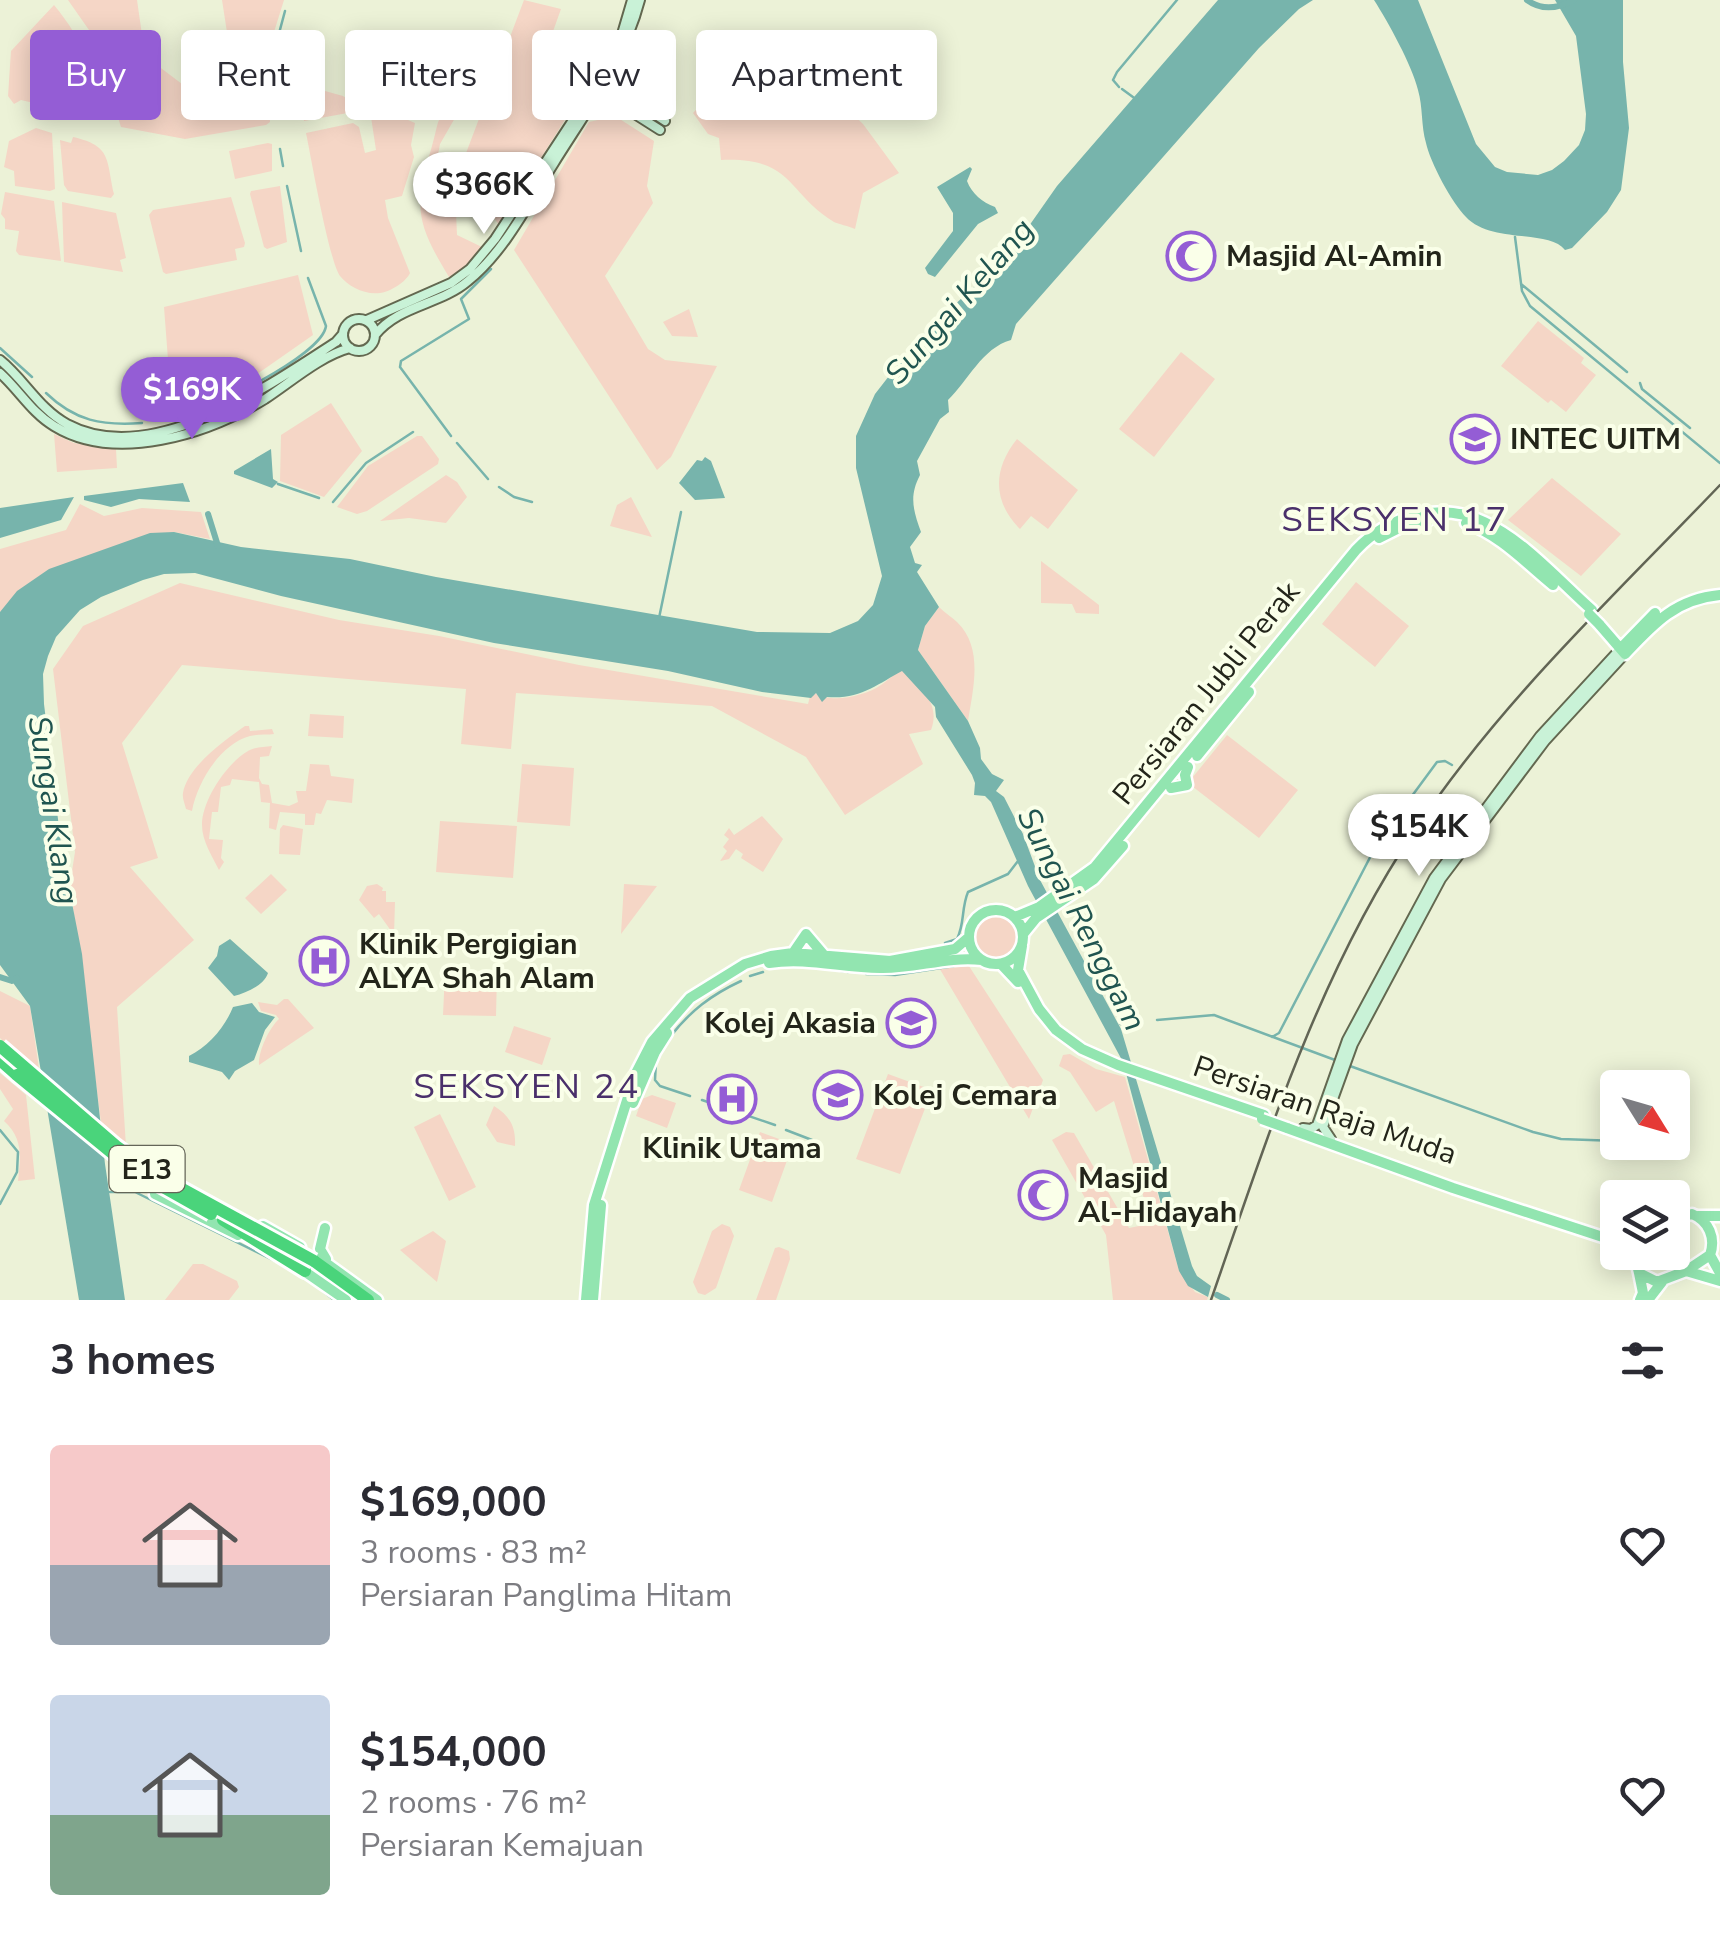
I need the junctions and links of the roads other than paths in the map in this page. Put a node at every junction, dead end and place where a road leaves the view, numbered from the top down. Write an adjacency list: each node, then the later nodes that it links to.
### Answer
1 (632, 0): 3 (main road)
2 (640, 0): 4 (main road)
3 (623, 30)
4 (630, 30)
5 (576, 120): 9 (main road)
6 (581, 120): 11 (main road)
7 (644, 120): 8 (main road)
8 (660, 130)
9 (366, 320): 10 (main road); 11 (main road)
10 (344, 334): 12 (main road); 13 (main road)
11 (375, 335): 12 (main road)
12 (350, 348): 14 (main road)
13 (0, 360)
14 (0, 373)
15 (1397, 523): 16 (main road, Persiaran Jubli Perak); 17 (main road, Persiaran Jubli Perak); 21 (main road, Persiaran Jubli Perak); 21 (main road, Persiaran Jubli Perak)
16 (1500, 532): 17 (main road); 19 (main road, Persiaran Jubli Perak)
17 (1504, 544): 19 (main road, Persiaran Jubli Perak)
18 (1720, 592): 20 (main road)
19 (1591, 612): 20 (main road, Persiaran Jubli Perak, bridge)
20 (1626, 649): 25 (main road)
21 (1226, 706): 22 (main road, Persiaran Jubli Perak); 22 (main road, Persiaran Jubli Perak)
22 (1065, 896): 23 (main road, Persiaran Jubli Perak)
23 (1041, 910): 24 (main road, Persiaran Jubli Perak); 27 (main road, Persiaran Jubli Perak)
24 (1015, 917): 26 (main road); 27 (main road)
25 (1410, 926): 38 (main road); 39 (main road)
26 (969, 938): 29 (main road); 30 (main road)
27 (1022, 940): 31 (main road); 34 (main road, Persiaran Raja Muda)
28 (793, 953): 29 (main road); 29 (main road); 59 (main road)
29 (822, 958): 30 (main road); 59 (main road)
30 (982, 960): 31 (main road)
31 (1002, 964): 34 (main road, Persiaran Raja Muda)
32 (0, 1046): 49 (highway, E13, bridge)
33 (0, 1060): 43 (highway, E13, bridge)
34 (1118, 1068): 35 (main road, Persiaran Raja Muda)
35 (1140, 1074): 36 (main road, Persiaran Raja Muda); 36 (main road, Persiaran Raja Muda)
36 (1263, 1117): 37 (main road, Persiaran Raja Muda, bridge)
37 (1288, 1126): 38 (main road, Persiaran Raja Muda); 45 (main road, Persiaran Raja Muda)
38 (1303, 1128): 39 (main road, Persiaran Raja Muda)
39 (1331, 1138): 44 (main road, Persiaran Raja Muda)
40 (1690, 1215): 41 (main road)
41 (1697, 1216): 42 (main road); 46 (main road)
42 (1720, 1216)
43 (223, 1220): 49 (highway, E13, bridge); 49 (highway)
44 (1600, 1234)
45 (1600, 1234)
46 (1716, 1234): 48 (main road)
47 (286, 1238): 49 (main road); 50 (main road); 50 (main road)
48 (1710, 1255): 52 (main road); 54 (main road)
49 (310, 1266): 57 (main road); 58 (highway, E13)
50 (336, 1268): 58 (main road)
51 (1637, 1270): 53 (main road)
52 (1686, 1271): 55 (main road); 56 (main road)
53 (1638, 1273): 56 (main road); 60 (main road)
54 (1720, 1273)
55 (1720, 1281)
56 (1662, 1282): 61 (main road)
57 (346, 1300)
58 (367, 1300)
59 (590, 1300)
60 (1640, 1300)
61 (1648, 1300)

